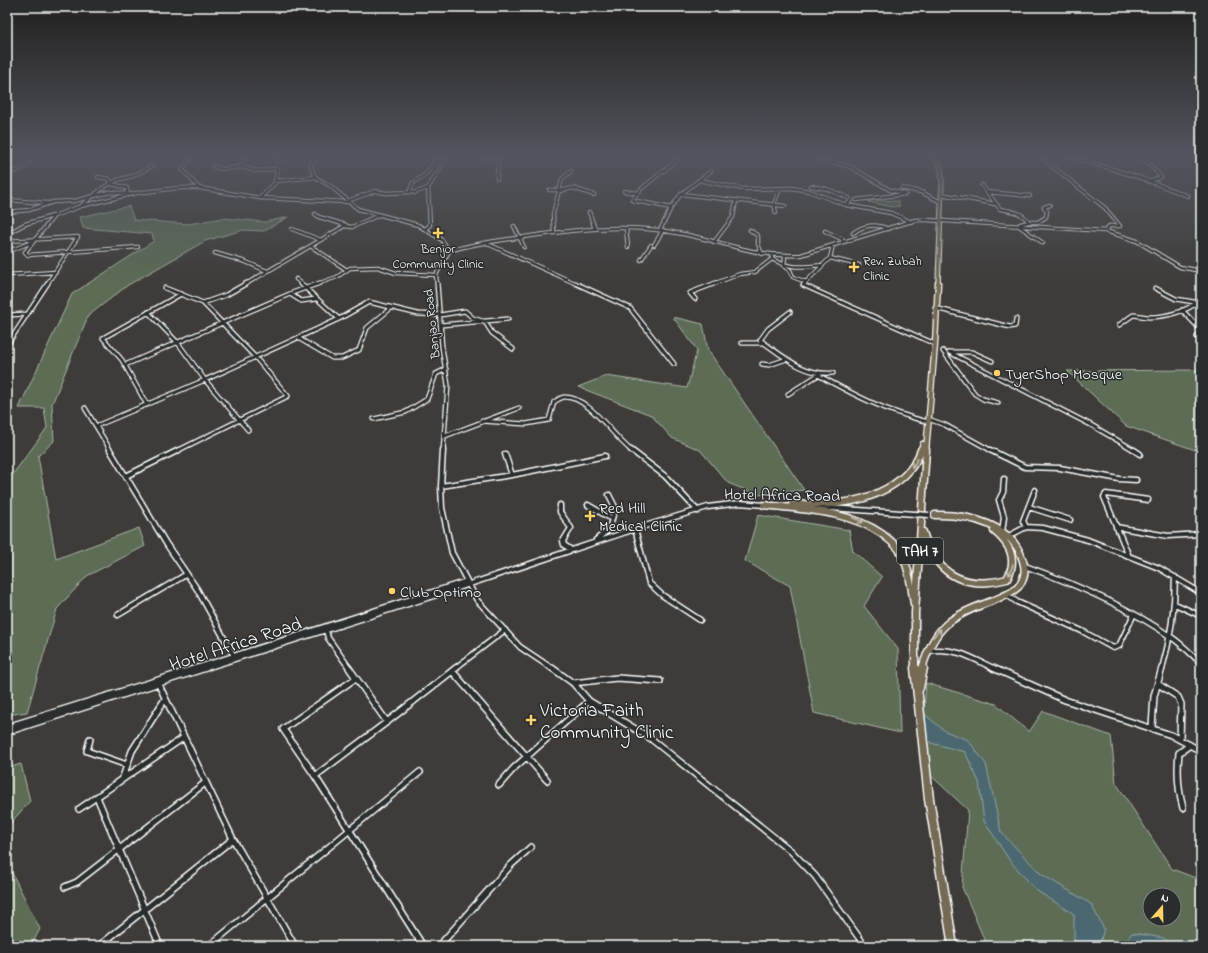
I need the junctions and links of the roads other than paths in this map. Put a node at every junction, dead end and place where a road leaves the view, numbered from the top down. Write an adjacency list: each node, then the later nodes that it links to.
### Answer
1 (80, 199): 24 (street)
2 (88, 199): 29 (street)
3 (109, 199): 29 (street)
4 (303, 199): 22 (street)
5 (352, 199): 22 (street)
6 (429, 199): 48 (street)
7 (556, 199): 55 (street)
8 (632, 199): 31 (street)
9 (677, 199): 31 (street)
10 (731, 199): 20 (street)
11 (776, 199): 25 (street)
12 (830, 199): 27 (street)
13 (849, 199): 27 (street)
14 (860, 199): 21 (street)
15 (936, 199): 23 (street)
16 (967, 199): 26 (street)
17 (992, 199): 26 (street)
18 (1094, 199): 53 (street)
19 (7, 200): 24 (street)
20 (736, 200): 25 (street); 60 (street)
21 (856, 200)
22 (348, 201): 36 (street)
23 (941, 202): 38 (highway, TAH 7)
24 (51, 203): 32 (street)
25 (774, 204): 30 (street); 34 (street)
26 (995, 204): 40 (street)
27 (846, 205): 39 (street)
28 (1050, 205): 40 (street)
29 (81, 206): 37 (street)
30 (785, 206)
31 (670, 208): 49 (street)
32 (7, 212)
33 (589, 212): 46 (street)
34 (776, 213)
35 (315, 214): 41 (street)
36 (379, 214): 41 (street); 48 (street)
37 (54, 216): 51 (street); 59 (street)
38 (940, 221): 39 (street); 43 (street); 99 (highway, TAH 7)
39 (911, 222): 47 (street)
40 (1029, 222): 43 (street)
41 (345, 226): 57 (street)
42 (514, 226): 56 (street)
43 (1019, 226): 53 (street); 63 (street)
44 (626, 228): 46 (street); 49 (street); 68 (street)
45 (292, 229): 57 (street)
46 (596, 229): 55 (street)
47 (888, 229): 54 (street); 61 (street)
48 (425, 230): 69 (street)
49 (661, 230): 60 (street); 77 (street)
50 (750, 230): 73 (street)
51 (7, 231)
52 (825, 231): 61 (street)
53 (1106, 231): 84 (street)
54 (853, 232)
55 (554, 233): 56 (street)
56 (518, 239): 62 (street); 67 (street)
57 (321, 240): 65 (street)
58 (7, 241): 59 (street)
59 (34, 241): 70 (street); 71 (street); 71 (street)
60 (714, 242): 73 (street)
61 (843, 242): 64 (street)
62 (486, 243): 69 (street); 130 (street)
63 (1043, 243)
64 (833, 245): 74 (street); 76 (street)
65 (312, 246): 81 (street); 82 (street)
66 (138, 247): 71 (street)
67 (524, 247)
68 (628, 247)
69 (449, 251): 86 (street, Banjao Road)
70 (7, 252)
71 (69, 253): 83 (street)
72 (215, 253): 82 (street)
73 (762, 254): 75 (street)
74 (785, 257): 75 (street); 78 (street)
75 (772, 258): 78 (street); 95 (street)
76 (830, 258): 79 (street); 80 (street)
77 (641, 260)
78 (784, 264): 79 (street); 88 (street)
79 (823, 265): 88 (street)
80 (858, 265)
81 (347, 270): 86 (street); 89 (street)
82 (267, 271): 97 (street)
83 (56, 272): 85 (street); 103 (street)
84 (1201, 272)
85 (7, 275)
86 (436, 275): 105 (street, Banjao Road)
87 (296, 279): 89 (street)
88 (806, 282): 123 (street)
89 (305, 287): 93 (street); 94 (street)
90 (165, 288): 92 (street)
91 (1155, 288): 96 (street)
92 (181, 294): 97 (street); 101 (street)
93 (290, 294): 94 (street); 110 (street)
94 (316, 299): 106 (street)
95 (695, 299)
96 (1200, 302): 100 (street)
97 (203, 303): 110 (street)
98 (391, 308): 105 (street); 106 (street); 118 (street)
99 (935, 308): 108 (street); 123 (highway, TAH 7)
100 (1182, 310): 112 (street); 113 (street)
101 (148, 312): 119 (street); 132 (street)
102 (790, 312): 121 (street)
103 (27, 314): 104 (street); 114 (street)
104 (7, 315)
105 (440, 315): 109 (street); 111 (street, Banjao Road)
106 (339, 319): 118 (street)
107 (508, 319): 109 (street)
108 (1016, 319)
109 (485, 322): 111 (street); 124 (street)
110 (222, 323): 119 (street); 127 (street)
111 (441, 325): 133 (street, Banjao Road)
112 (1119, 325)
113 (1201, 330)
114 (13, 335): 116 (street); 122 (street)
115 (1201, 335): 117 (street)
116 (7, 336)
117 (1197, 337)
118 (298, 338): 127 (street)
119 (178, 343): 132 (street); 136 (street)
120 (742, 343): 121 (street)
121 (765, 344): 128 (street)
122 (7, 345)
123 (935, 347): 125 (street); 145 (highway, TAH 7)
124 (514, 349)
125 (942, 351): 126 (street); 138 (street)
126 (950, 352): 129 (street); 150 (street)
127 (255, 357): 136 (street); 143 (street)
128 (787, 359): 131 (street); 135 (street)
129 (992, 361)
130 (674, 364)
131 (762, 364)
132 (125, 365): 139 (street)
133 (446, 369): 142 (street); 148 (street, Banjao Road)
134 (833, 373): 135 (street)
135 (818, 375): 137 (street); 145 (street)
136 (205, 380): 139 (street); 143 (street)
137 (788, 394)
138 (998, 403)
139 (147, 405): 146 (street)
140 (85, 408): 146 (street)
141 (520, 408): 144 (street)
142 (374, 419)
143 (241, 421): 147 (street); 153 (street)
144 (482, 421): 148 (street); 165 (street)
145 (928, 423): 155 (street); 163 (highway, one-way to 163); 169 (highway, TAH 7)
146 (96, 426): 153 (street)
147 (248, 430)
148 (445, 436): 156 (street, Banjao Road)
149 (505, 454): 152 (street)
150 (1140, 454)
151 (605, 456): 152 (street)
152 (512, 475): 156 (street)
153 (126, 476): 179 (street)
154 (1004, 479): 174 (street)
155 (1136, 480)
156 (441, 486): 181 (street, Banjao Road)
157 (1035, 490): 164 (street)
158 (609, 495): 167 (street)
159 (1148, 500): 171 (street)
160 (560, 505): 176 (street)
161 (588, 505): 167 (street)
162 (764, 505): 163 (street, Hotel Africa Road); 165 (street, Hotel Africa Road); 185 (highway, one-way to 185)
163 (788, 505): 166 (street, Hotel Africa Road, bridge)
164 (1029, 507): 168 (street); 170 (street)
165 (698, 511): 172 (street, Hotel Africa Road)
166 (932, 515): 169 (highway, one-way to 169); 174 (highway)
167 (612, 519): 175 (street)
168 (1070, 520)
169 (921, 522): 185 (highway, TAH 7)
170 (1026, 527): 174 (street); 177 (street)
171 (1116, 527): 173 (street); 177 (street)
172 (635, 529): 175 (street, Hotel Africa Road); 190 (street)
173 (1201, 534)
174 (1005, 535): 178 (highway)
175 (595, 541): 176 (street, Hotel Africa Road)
176 (570, 549): 181 (street, Hotel Africa Road)
177 (1128, 554): 180 (street)
178 (1025, 566): 183 (highway); 187 (street)
179 (187, 574): 186 (street); 195 (street)
180 (1175, 577): 182 (street); 184 (street)
181 (469, 582): 189 (street, Hotel Africa Road); 192 (street, Banjao Road)
182 (1201, 593)
183 (1007, 595): 187 (street); 194 (highway, one-way to 183)
184 (1175, 604): 188 (street); 193 (street)
185 (915, 613): 203 (highway, TAH 7)
186 (118, 615)
187 (1133, 616): 193 (street)
188 (1201, 616)
189 (348, 620): 191 (street, Hotel Africa Road); 195 (street, Hotel Africa Road)
190 (700, 620)
191 (326, 630): 198 (street); 200 (street, Hotel Africa Road)
192 (506, 630): 197 (street); 201 (street, Banjao Road)
193 (1171, 637): 196 (street); 202 (street)
194 (926, 652): 203 (highway); 208 (street)
195 (234, 656): 200 (street, Hotel Africa Road)
196 (1201, 663)
197 (453, 672): 206 (street); 215 (street)
198 (356, 678): 206 (street); 218 (street)
199 (660, 681): 201 (street)
200 (158, 682): 204 (street); 207 (street, Hotel Africa Road); 209 (street, Hotel Africa Road)
201 (573, 683): 205 (street, Banjao Road)
202 (1158, 684): 208 (street); 212 (street)
203 (917, 696): 240 (highway, TAH 7)
204 (165, 699): 210 (street); 216 (street)
205 (589, 701): 215 (street); 239 (street, Banjao Road)
206 (387, 722): 218 (street)
207 (7, 727)
208 (1152, 727): 212 (street)
209 (7, 732)
210 (183, 738): 220 (street); 221 (street)
211 (90, 739): 216 (street)
212 (1180, 740): 213 (street)
213 (1190, 745): 214 (street); 224 (street)
214 (1201, 751)
215 (527, 757): 219 (street); 222 (street)
216 (127, 765): 220 (street)
217 (420, 772): 226 (street)
218 (315, 776): 226 (street)
219 (547, 780)
220 (121, 781): 223 (street)
221 (205, 783): 227 (street); 229 (street)
222 (498, 785)
223 (97, 798): 225 (street); 229 (street)
224 (1183, 808)
225 (80, 809)
226 (348, 830): 231 (street); 237 (street)
227 (233, 839): 231 (street); 232 (street)
228 (531, 847): 238 (street)
229 (118, 849): 230 (street); 232 (street)
230 (65, 887)
231 (267, 897): 235 (street); 236 (street)
232 (147, 909): 233 (street); 234 (street)
233 (99, 946)
234 (160, 946)
235 (210, 946)
236 (295, 946)
237 (423, 946)
238 (440, 946)
239 (865, 946)
240 (953, 946)

